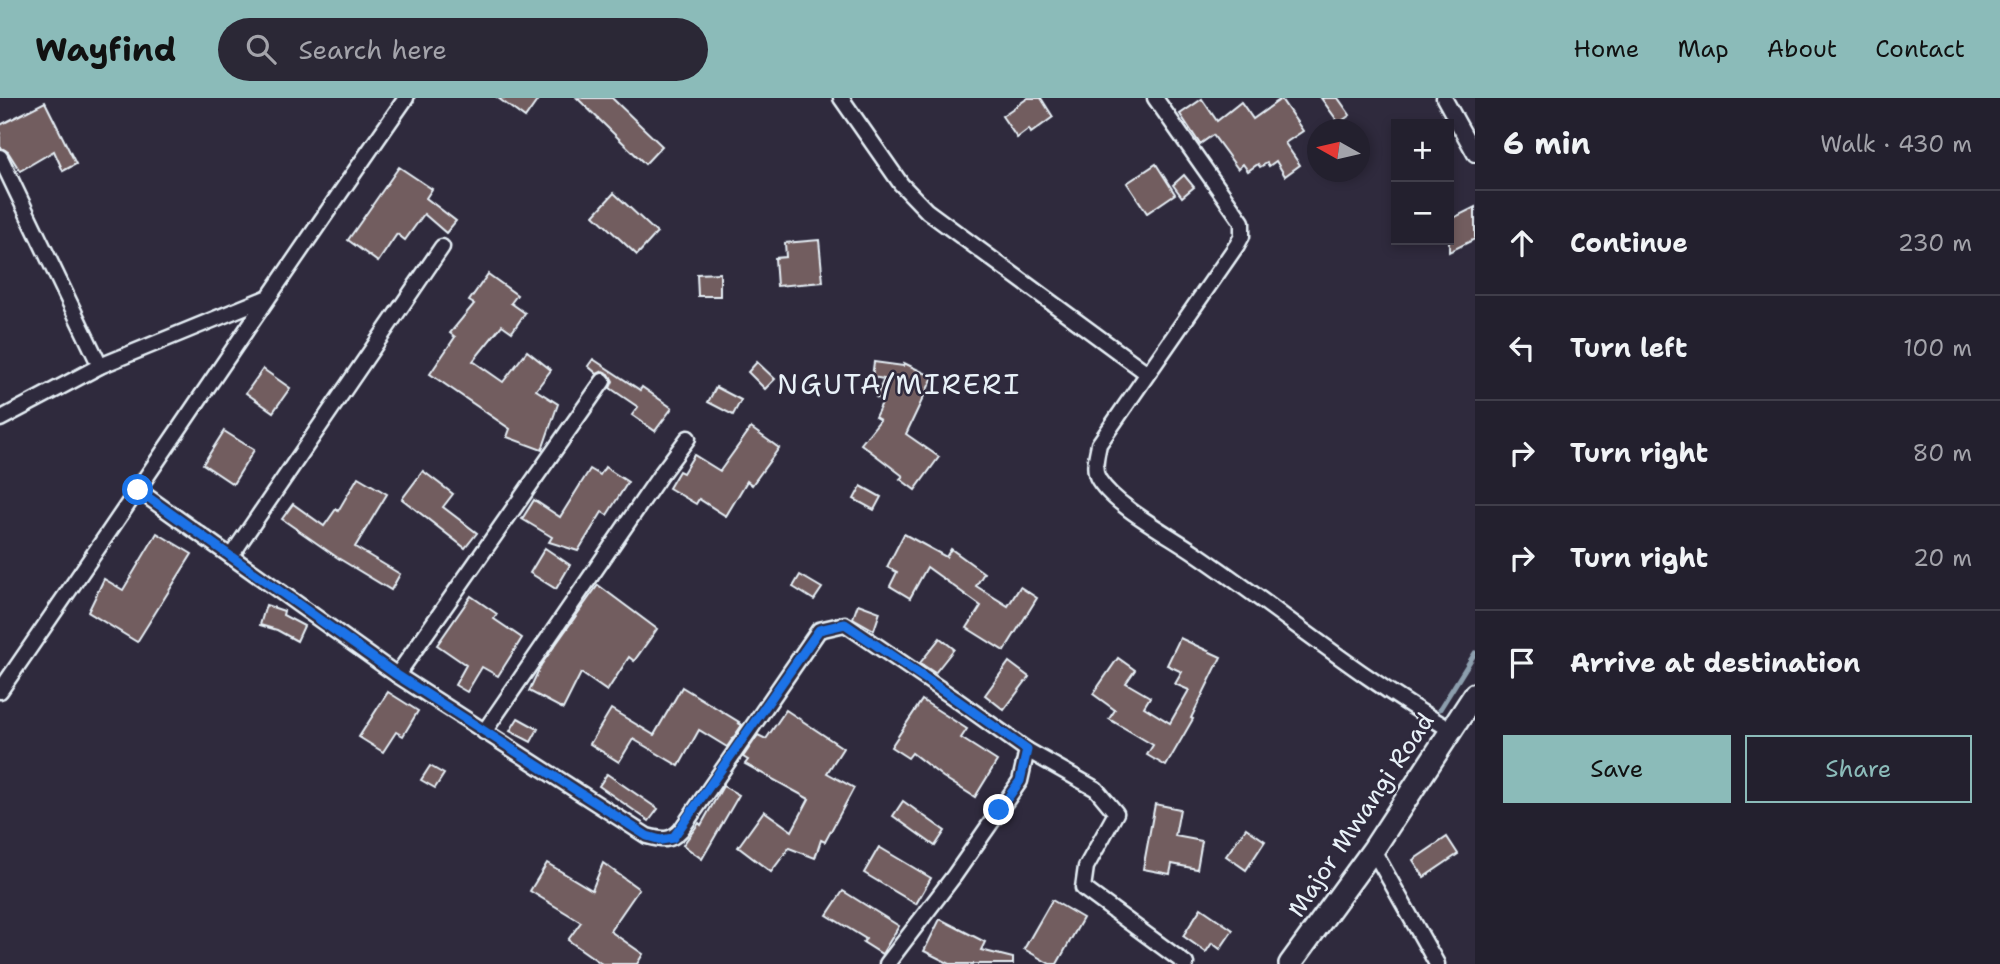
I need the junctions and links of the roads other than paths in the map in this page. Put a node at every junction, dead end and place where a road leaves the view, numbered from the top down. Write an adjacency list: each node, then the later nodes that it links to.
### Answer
1 (406, 98): 8 (street)
2 (841, 98): 10 (street)
3 (1156, 98): 10 (street)
4 (1444, 98): 5 (street)
5 (1475, 154)
6 (0, 157): 9 (street)
7 (442, 247): 15 (street)
8 (266, 297): 9 (street); 14 (street)
9 (100, 366): 12 (street)
10 (1147, 373): 19 (street)
11 (603, 381): 16 (street)
12 (0, 419)
13 (688, 438): 20 (street)
14 (138, 490): 15 (street); 17 (street)
15 (230, 556): 16 (street)
16 (397, 675): 20 (street)
17 (0, 691)
18 (1475, 694): 19 (street, Major Mwangi Road)
19 (1451, 730): 22 (street, Major Mwangi Road)
20 (484, 732): 21 (street)
21 (1027, 750): 23 (street); 24 (street)
22 (1373, 850): 25 (street, Major Mwangi Road); 26 (street)
23 (887, 964)
24 (1186, 964)
25 (1290, 964)
26 (1437, 964)

